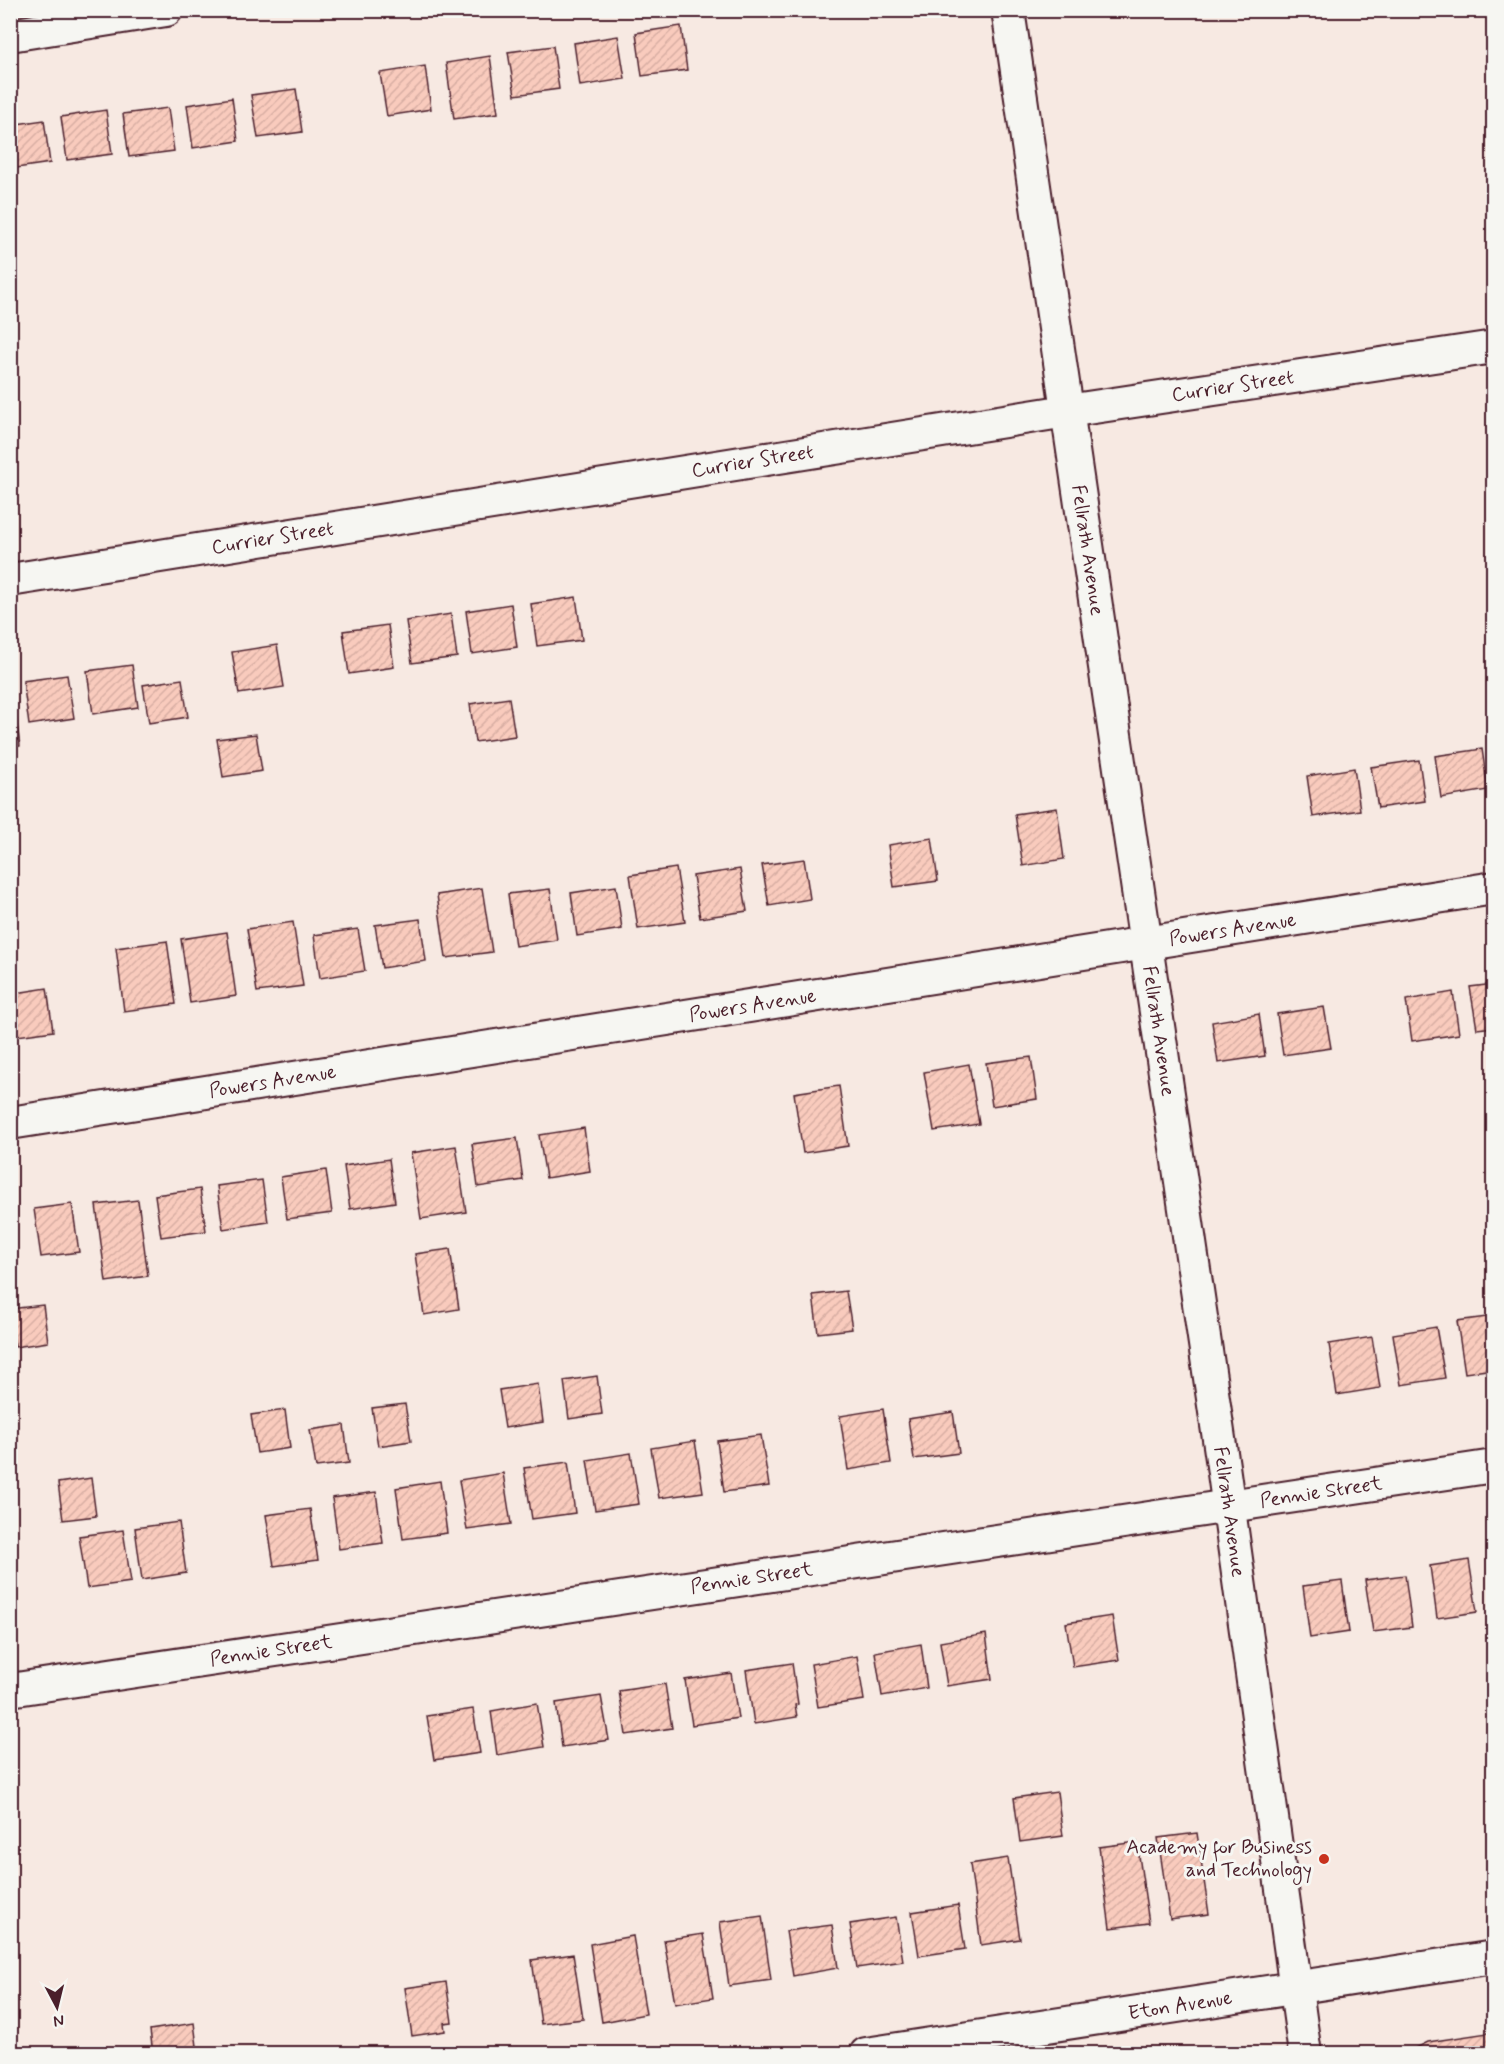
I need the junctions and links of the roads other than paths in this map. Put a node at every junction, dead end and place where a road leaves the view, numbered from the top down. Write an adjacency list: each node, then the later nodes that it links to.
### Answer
1 (166, 10): 3 (street)
2 (1008, 10): 5 (street, Fellrath Avenue)
3 (10, 35)
4 (1494, 347): 5 (street, Currier Street)
5 (1067, 411): 6 (street, Currier Street); 8 (street, Fellrath Avenue)
6 (10, 580)
7 (1494, 888): 8 (street, Powers Avenue)
8 (1146, 942): 9 (street, Powers Avenue); 11 (street, Fellrath Avenue)
9 (10, 1123)
10 (1494, 1466): 11 (street, Pennie Street)
11 (1229, 1507): 12 (street, Pennie Street); 14 (street, Fellrath Avenue)
12 (10, 1690)
13 (1494, 1957): 14 (street, Eton Avenue)
14 (1295, 1987): 15 (street, Eton Avenue); 16 (street, Fellrath Avenue)
15 (866, 2054)
16 (1305, 2054)

